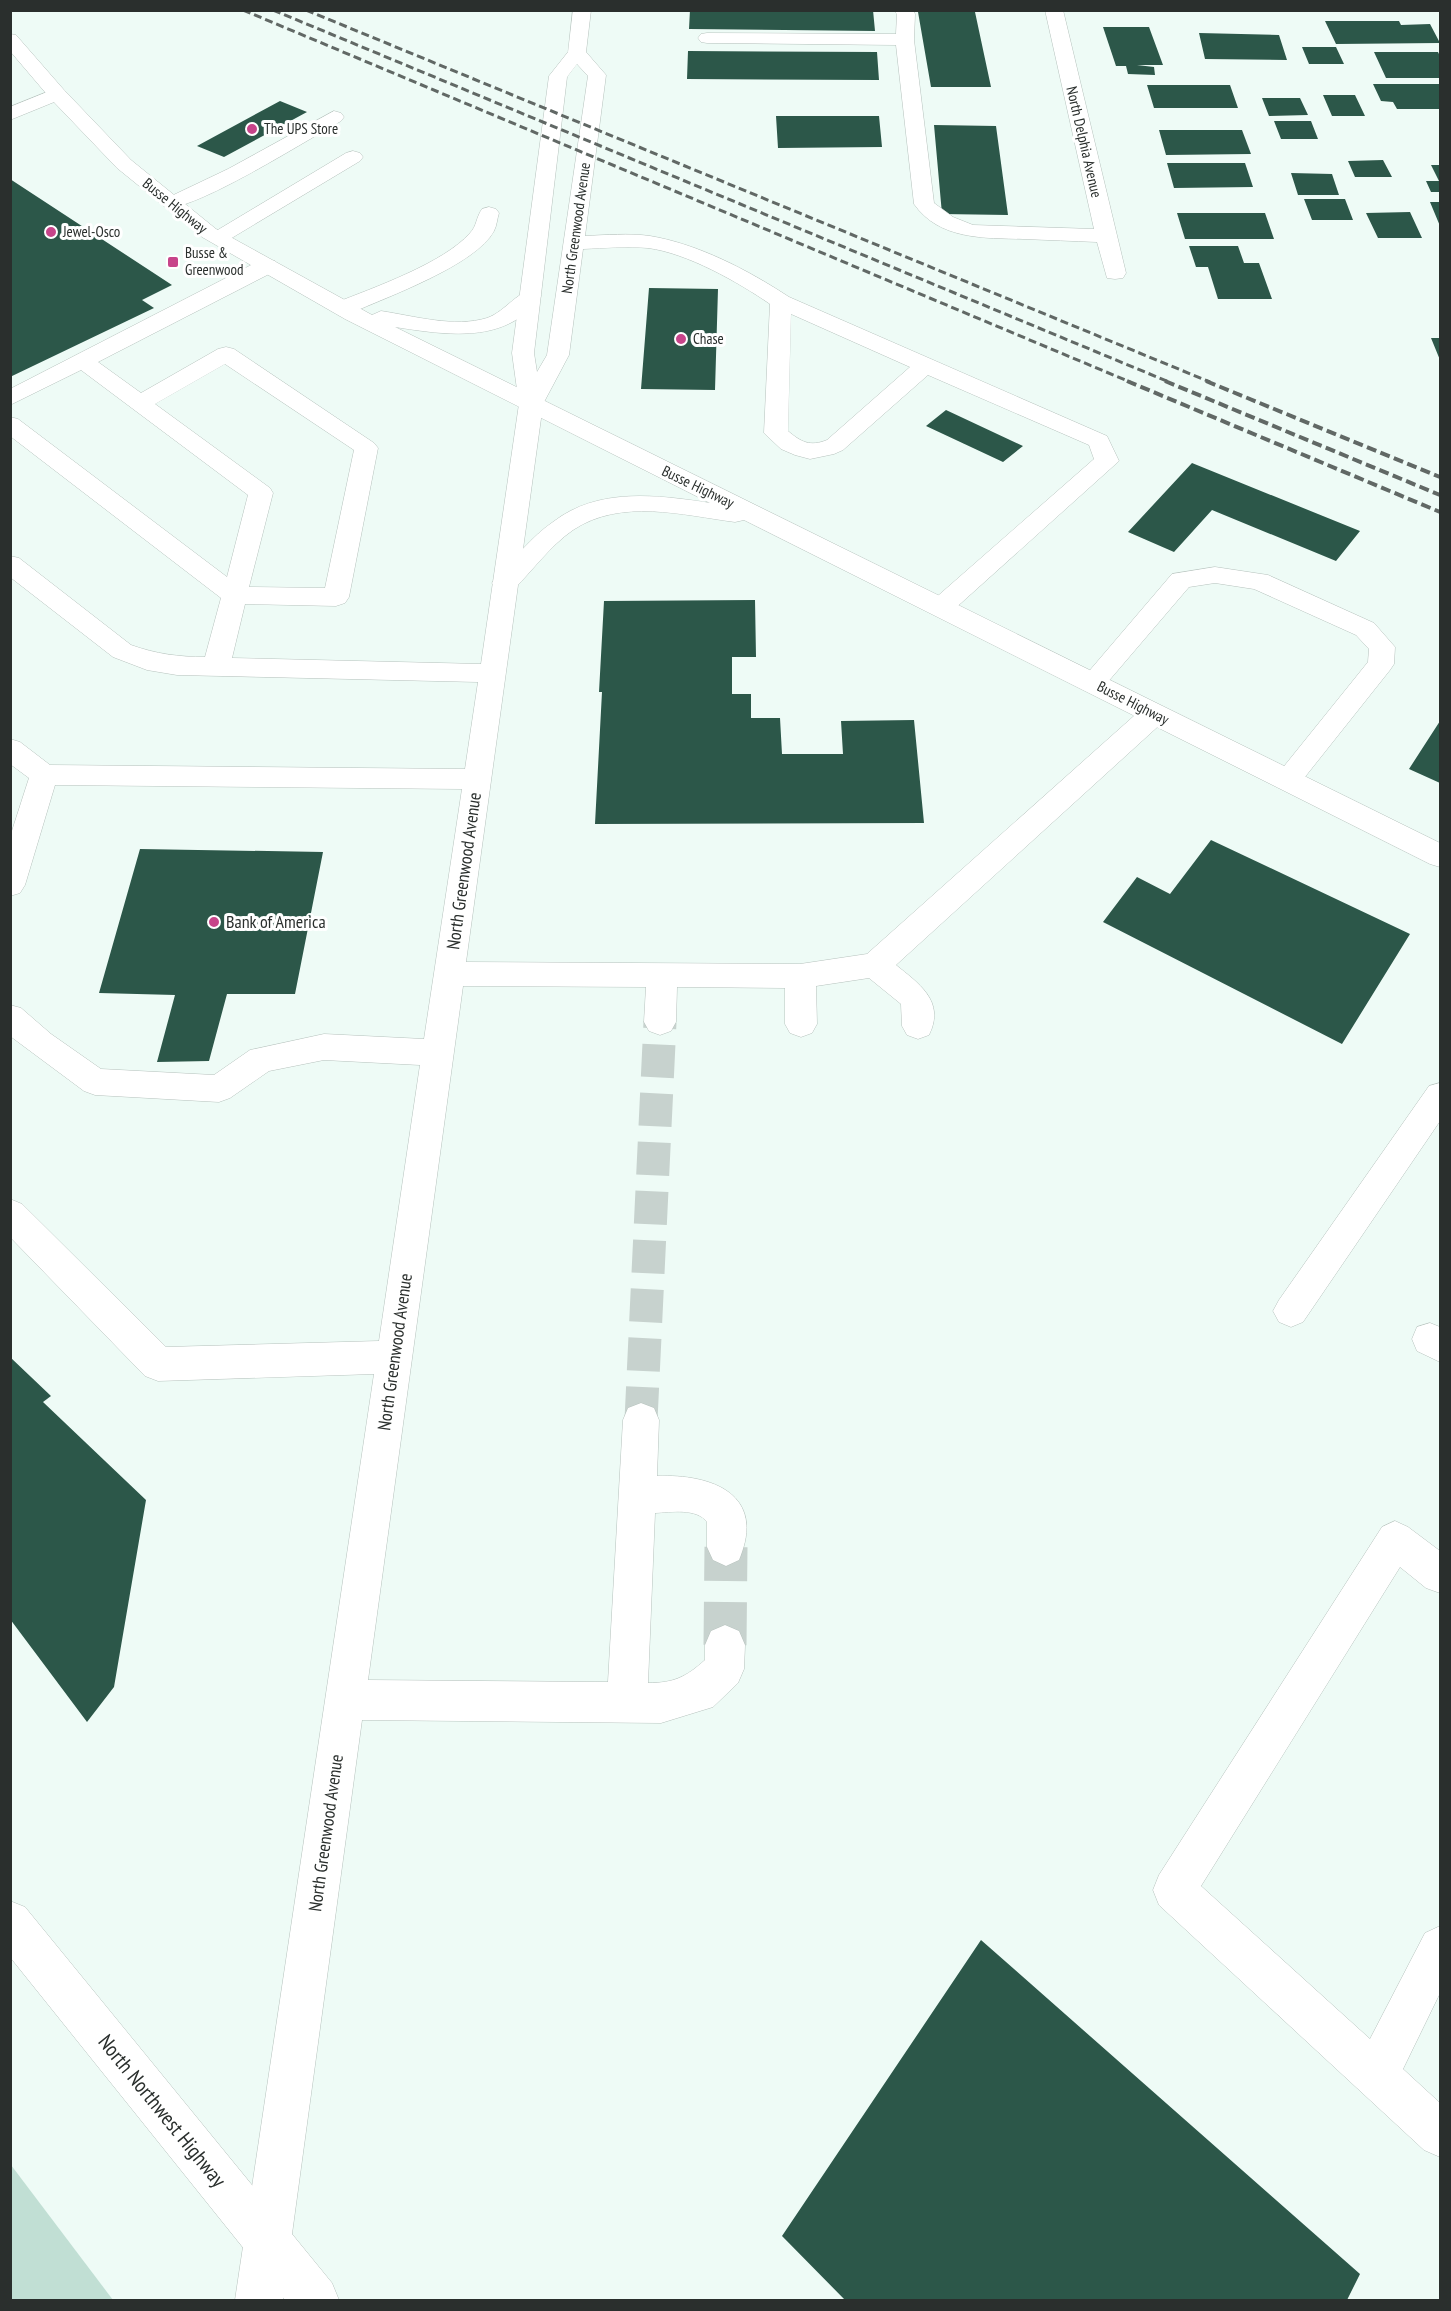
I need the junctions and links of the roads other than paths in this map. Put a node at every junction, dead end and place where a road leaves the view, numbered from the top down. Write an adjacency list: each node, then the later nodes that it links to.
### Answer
1 (582, 10): 7 (street)
2 (1054, 10): 14 (street, North Delphia Avenue)
3 (906, 12): 6 (street)
4 (706, 38): 6 (street)
5 (10, 39): 8 (street, Busse Highway)
6 (905, 40): 14 (street)
7 (577, 53): 16 (street, North Greenwood Avenue); 19 (street, North Greenwood Avenue)
8 (57, 94): 9 (street); 12 (street, Busse Highway)
9 (10, 114)
10 (334, 117): 12 (street)
11 (353, 158): 15 (street)
12 (172, 204): 15 (street, Busse Highway)
13 (489, 213): 21 (street)
14 (1106, 236): 18 (street, North Delphia Avenue)
15 (218, 238): 17 (street, Busse Highway)
16 (574, 243): 20 (street); 26 (street, North Greenwood Avenue)
17 (267, 266): 21 (street, Busse Highway); 22 (street)
18 (1115, 273)
19 (530, 296): 21 (street); 26 (street, North Greenwood Avenue)
20 (781, 302): 23 (street); 23 (street)
21 (348, 311): 26 (street, Busse Highway)
22 (83, 361): 24 (street); 25 (street)
23 (926, 365): 32 (street)
24 (10, 398)
25 (140, 403): 31 (street); 31 (street)
26 (531, 404): 28 (street, Busse Highway); 30 (street, North Greenwood Avenue)
27 (10, 424): 31 (street)
28 (759, 517): 30 (street); 32 (street, Busse Highway)
29 (10, 564): 33 (street)
30 (505, 584): 34 (street, North Greenwood Avenue)
31 (234, 595): 33 (street)
32 (941, 608): 35 (street, Busse Highway)
33 (216, 667): 34 (street)
34 (492, 673): 39 (street, North Greenwood Avenue)
35 (1092, 683): 36 (street, Busse Highway); 40 (street)
36 (1154, 714): 40 (street, Busse Highway); 43 (street)
37 (10, 749): 38 (street)
38 (44, 775): 39 (street); 42 (street)
39 (477, 779): 44 (street, North Greenwood Avenue)
40 (1287, 780): 41 (street, Busse Highway)
41 (1440, 856)
42 (10, 885)
43 (875, 965): 46 (street); 50 (street)
44 (449, 974): 45 (street); 51 (street, North Greenwood Avenue)
45 (662, 975): 46 (street); 48 (street)
46 (800, 976): 49 (street)
47 (10, 1017): 51 (street)
48 (660, 1022)
49 (801, 1024)
50 (918, 1026)
51 (438, 1053): 55 (street, North Greenwood Avenue)
52 (1440, 1096): 54 (street)
53 (10, 1214): 55 (street)
54 (1291, 1311)
55 (395, 1357): 61 (street, North Greenwood Avenue)
56 (641, 1420): 57 (street)
57 (638, 1495): 58 (street); 62 (street)
58 (726, 1547)
59 (1440, 1574): 65 (street)
60 (725, 1645): 62 (street)
61 (345, 1700): 62 (street); 67 (street, North Greenwood Avenue)
62 (627, 1703)
63 (10, 1922): 67 (street, North Northwest Highway)
64 (1440, 1948): 65 (street)
65 (1376, 2075): 66 (street)
66 (1440, 2134)
67 (267, 2242): 68 (street, North Greenwood Avenue); 69 (street, North Northwest Highway)
68 (259, 2301)
69 (315, 2301)

